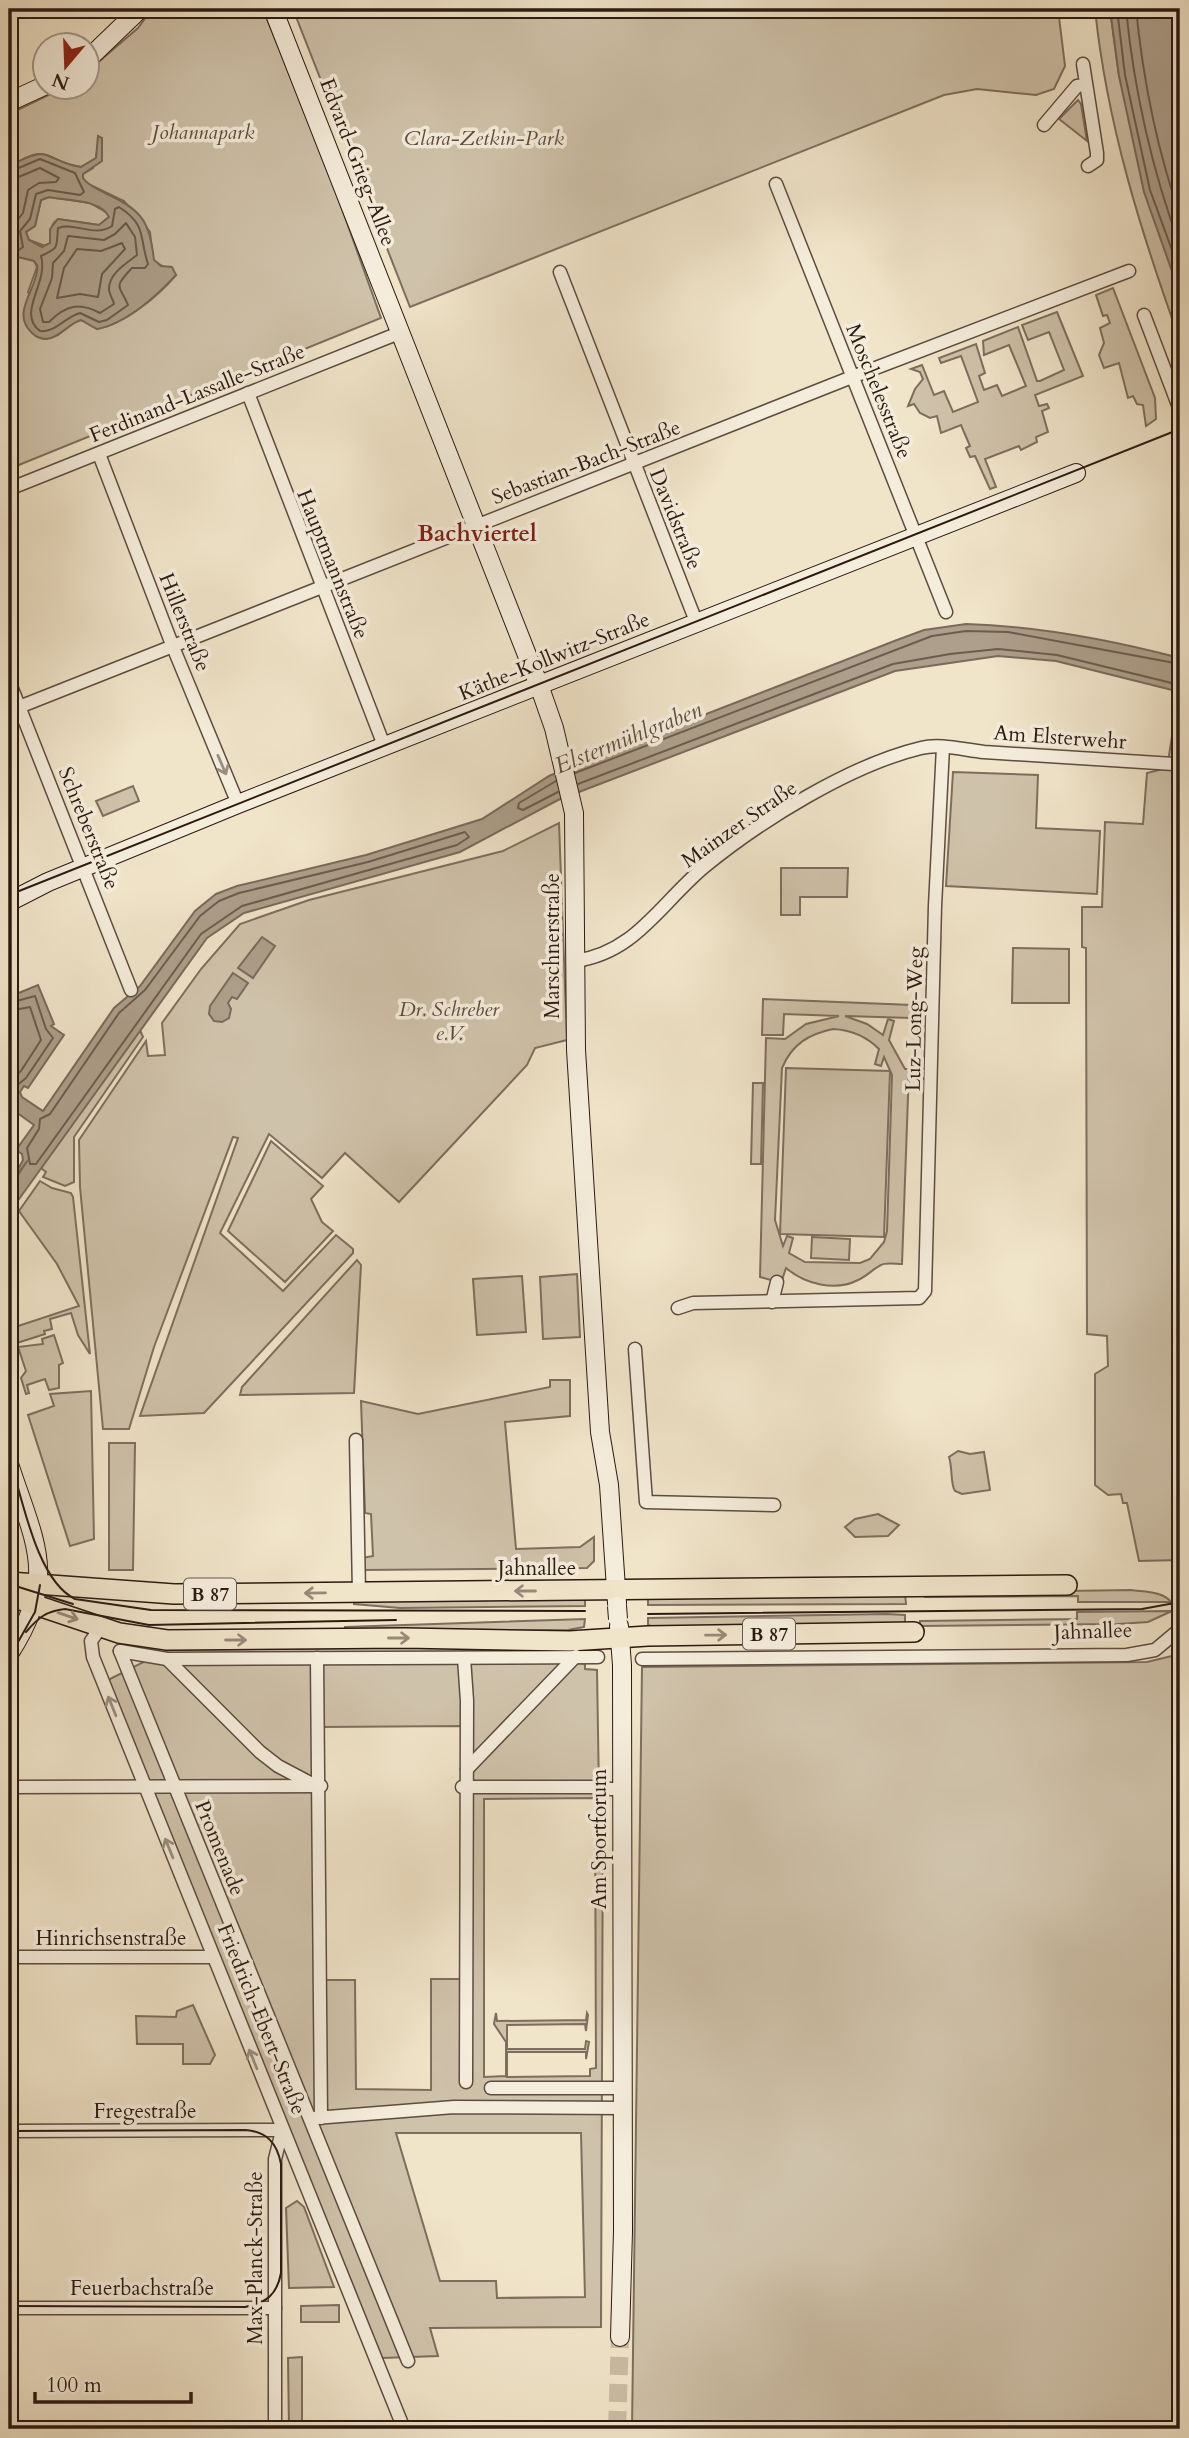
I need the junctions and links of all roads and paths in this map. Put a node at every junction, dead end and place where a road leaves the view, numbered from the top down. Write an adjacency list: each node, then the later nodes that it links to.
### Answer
1 (140, 9): 3 (main road)
2 (273, 9): 14 (main road, Edvard-Grieg-Allee)
3 (102, 46)
4 (1083, 64): 5 (street)
5 (1085, 85): 8 (street); 9 (street)
6 (32, 92): 7 (main road)
7 (9, 103)
8 (1044, 125)
9 (1088, 166)
10 (776, 184): 15 (street, Moschelesstraße)
11 (1129, 271): 15 (street, Sebastian-Bach-Straße)
12 (560, 272): 19 (street, Davidstraße)
13 (1144, 315): 17 (street)
14 (399, 333): 16 (street, Ferdinand-Lassalle-Straße); 22 (main road, Marschnerstraße)
15 (852, 377): 19 (street, Sebastian-Bach-Straße); 23 (street, Moschelesstraße)
16 (248, 393): 18 (street, Ferdinand-Lassalle-Straße); 24 (street, Hauptmannstraße)
17 (1180, 410)
18 (99, 454): 21 (street, Ferdinand-Lassalle-Straße); 27 (street, Hillerstraße)
19 (634, 464): 22 (street, Sebastian-Bach-Straße); 26 (street, Davidstraße)
20 (1076, 473): 23 (main road, Käthe-Kollwitz-Straße)
21 (9, 489)
22 (476, 525): 24 (street, Sebastian-Bach-Straße); 29 (main road, Marschnerstraße)
23 (917, 537): 25 (street, Moschelesstraße); 26 (main road, Käthe-Kollwitz-Straße)
24 (320, 587): 27 (street, Sebastian-Bach-Straße); 32 (street, Hauptmannstraße)
25 (946, 612)
26 (697, 624): 29 (main road, Käthe-Kollwitz-Straße)
27 (173, 646): 30 (street, Sebastian-Bach-Straße); 34 (street, Hillerstraße, one-way to 34)
28 (9, 681): 30 (street, Schreberstraße)
29 (540, 685): 32 (main road, Käthe-Kollwitz-Straße); 39 (main road, Marschnerstraße)
30 (19, 707): 35 (street, Schreberstraße)
31 (943, 747): 33 (street, Am Elsterwehr); 39 (street, Mainzer Straße); 42 (street, Luz-Long-Weg)
32 (385, 748): 34 (main road, Käthe-Kollwitz-Straße)
33 (1174, 764)
34 (238, 804): 35 (main road, Käthe-Kollwitz-Straße)
35 (84, 867): 36 (main road, Käthe-Kollwitz-Straße); 40 (street, Schreberstraße)
36 (48, 882): 37 (main road, Käthe-Kollwitz-Straße); 38 (main road, Käthe-Kollwitz-Straße)
37 (9, 891)
38 (9, 902)
39 (575, 961): 53 (main road, Marschnerstraße)
40 (131, 990)
41 (776, 1282): 42 (street)
42 (772, 1301): 43 (street)
43 (677, 1308)
44 (635, 1349): 47 (street)
45 (356, 1440): 50 (street)
46 (9, 1464): 51 (main road)
47 (774, 1504)
48 (9, 1582): 51 (main road, Jahnallee / B 87)
49 (1067, 1585): 53 (main road, Jahnallee / B 87)
50 (359, 1592): 51 (main road, Jahnallee / B 87, one-way to 51); 53 (main road, Jahnallee / B 87, one-way to 50)
51 (37, 1595): 52 (main road, Jahnallee / B 87); 54 (main road, Jahnallee / B 87, one-way to 54); 57 (main road)
52 (9, 1596)
53 (618, 1613): 54 (main road, Jahnallee / B 87, one-way to 53); 56 (main road, Jahnallee / B 87, one-way to 56); 70 (main road, Am Sportforum)
54 (101, 1627): 65 (street, Friedrich-Ebert-Straße, one-way to 54)
55 (1180, 1629): 62 (street, Jahnallee)
56 (914, 1632)
57 (9, 1654)
58 (576, 1656): 59 (street); 61 (street); 64 (street)
59 (598, 1657)
60 (317, 1658): 61 (street); 63 (street); 67 (street)
61 (464, 1658): 64 (street)
62 (642, 1658)
63 (167, 1659): 66 (street, Promenade); 67 (street)
64 (467, 1769): 69 (street)
65 (144, 1786): 66 (street, Promenade); 68 (street, Promenade); 72 (street, Friedrich-Ebert-Straße, one-way to 65)
66 (174, 1786): 67 (street, Promenade); 77 (street, Promenade)
67 (319, 1786): 77 (street)
68 (9, 1787)
69 (465, 1787): 70 (street); 73 (street)
70 (622, 1790): 75 (main road, Am Sportforum)
71 (9, 1957): 72 (street, Hinrichsenstraße)
72 (212, 1957): 78 (street, Friedrich-Ebert-Straße, one-way to 72)
73 (466, 2082)
74 (491, 2088): 75 (street)
75 (623, 2088): 76 (main road, Am Sportforum)
76 (623, 2108): 77 (street); 82 (main road, Am Sportforum)
77 (314, 2118): 83 (street, Friedrich-Ebert-Straße)
78 (281, 2126): 79 (street, Fregestraße); 81 (street, Max-Planck-Straße); 85 (street, Friedrich-Ebert-Straße)
79 (9, 2131)
80 (9, 2308): 81 (street, Feuerbachstraße)
81 (275, 2308): 84 (street, Max-Planck-Straße)
82 (620, 2337)
83 (408, 2361)
84 (275, 2429)
85 (404, 2429)

